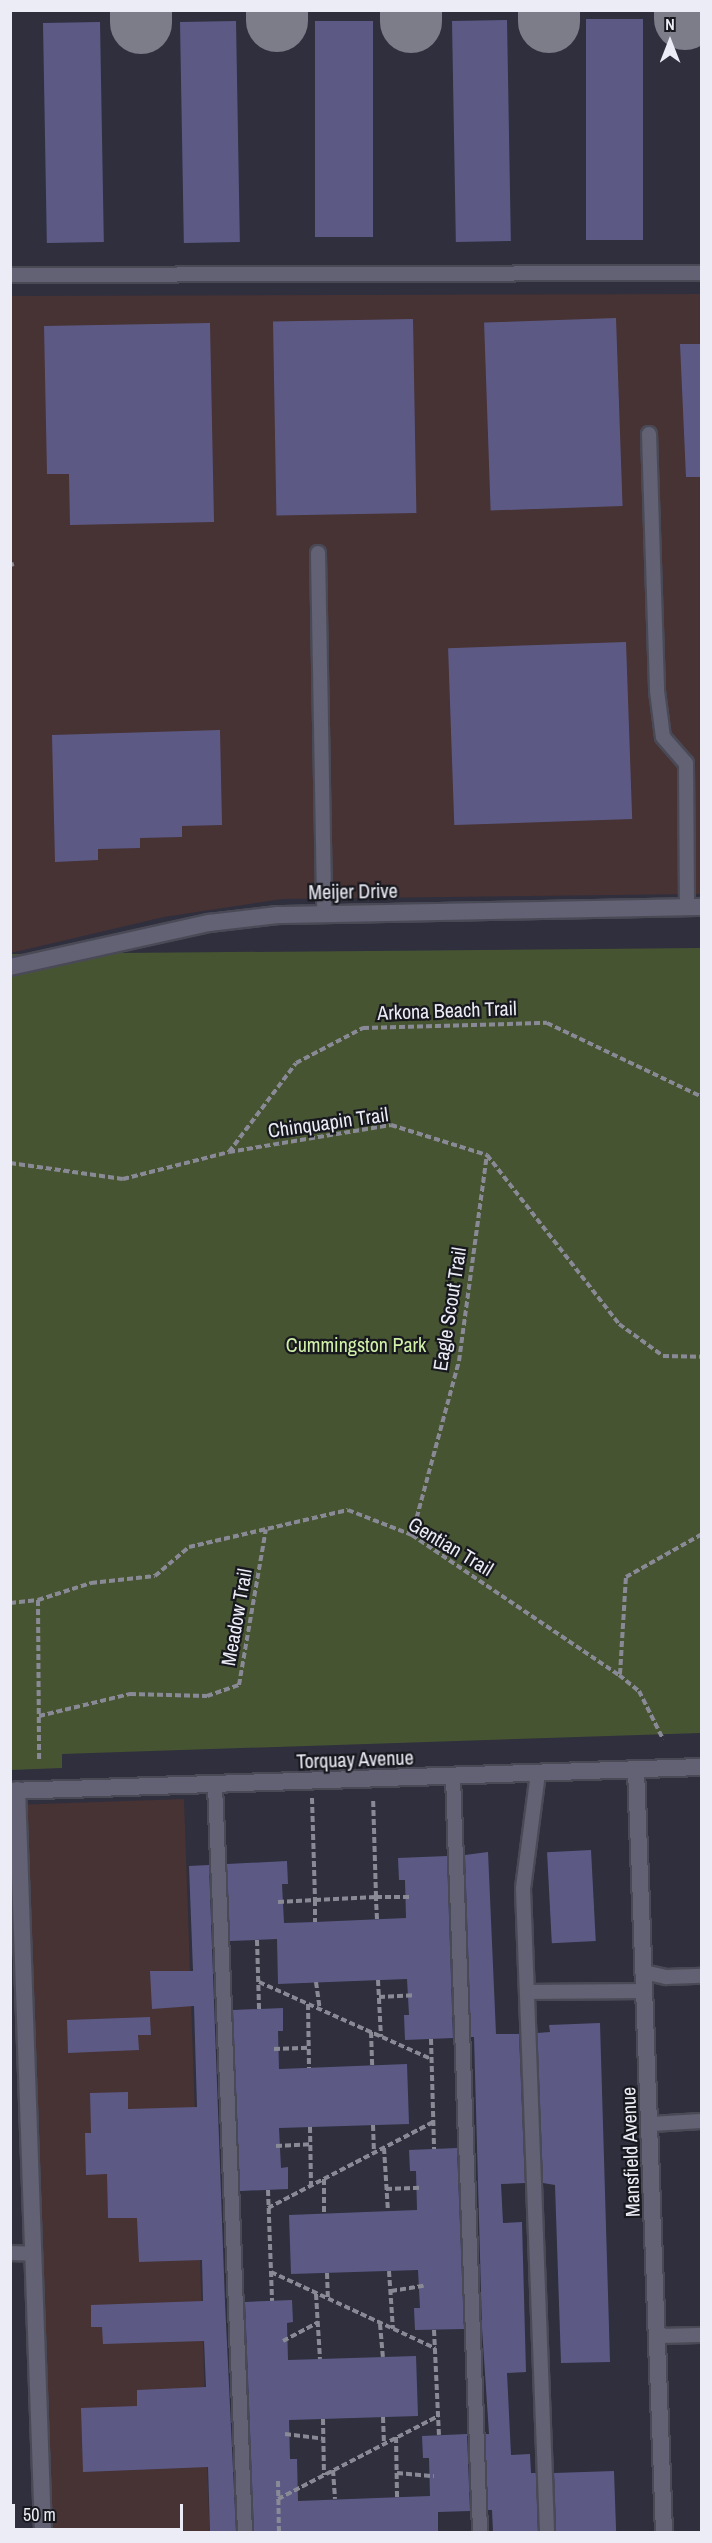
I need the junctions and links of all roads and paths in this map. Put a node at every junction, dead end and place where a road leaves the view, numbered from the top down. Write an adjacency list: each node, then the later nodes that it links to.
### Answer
1 (702, 273): 2 (lane)
2 (10, 276)
3 (649, 434): 5 (lane)
4 (318, 554): 6 (lane)
5 (694, 908): 6 (street, Meijer Drive)
6 (324, 911): 7 (street, Meijer Drive)
7 (10, 967)
8 (702, 1097): 9 (path, Arkona Beach Trail)
9 (228, 1152): 10 (path, Chinquapin Trail); 11 (path, Chinquapin Trail)
10 (487, 1155): 12 (path); 15 (path, Eagle Scout Trail)
11 (10, 1163)
12 (702, 1357)
13 (266, 1529): 15 (path, Gentian Trail); 16 (path, Gentian Trail); 19 (path, Meadow Trail)
14 (702, 1534): 18 (path)
15 (412, 1535): 18 (path, Gentian Trail)
16 (38, 1600): 17 (path, Gentian Trail); 19 (path)
17 (10, 1603)
18 (620, 1675): 20 (path, Gentian Trail)
19 (39, 1716): 21 (path)
20 (663, 1739)
21 (39, 1760)
22 (702, 1767): 23 (street, Torquay Avenue)
23 (636, 1769): 24 (street, Torquay Avenue); 37 (street, Mansfield Avenue)
24 (538, 1773): 25 (street, Torquay Avenue); 43 (lane)
25 (453, 1777): 26 (street, Torquay Avenue); 114 (lane)
26 (372, 1780): 27 (street, Torquay Avenue); 30 (path)
27 (311, 1782): 28 (street, Torquay Avenue); 32 (path)
28 (215, 1785): 29 (street, Torquay Avenue); 112 (lane)
29 (14, 1790): 76 (street)
30 (376, 1897): 31 (path); 32 (path); 34 (path)
31 (409, 1897)
32 (315, 1900): 33 (path); 35 (path)
33 (278, 1902)
34 (377, 1919)
35 (315, 1922)
36 (258, 1940): 40 (path)
37 (644, 1972): 38 (lane); 42 (street, Mansfield Avenue)
38 (702, 1976)
39 (378, 1980): 45 (path)
40 (259, 1982): 46 (path); 47 (path)
41 (316, 1982): 48 (path)
42 (645, 1991): 43 (lane); 59 (street, Mansfield Avenue)
43 (527, 1992): 115 (lane)
44 (414, 1995): 45 (path)
45 (379, 1997): 50 (path)
46 (308, 2004): 48 (path); 52 (path)
47 (260, 2009)
48 (320, 2009): 49 (path)
49 (371, 2032): 50 (path); 55 (path)
50 (381, 2037): 54 (path)
51 (431, 2039): 54 (path)
52 (309, 2048): 53 (path); 56 (path)
53 (274, 2049)
54 (431, 2059): 58 (path)
55 (372, 2065)
56 (309, 2068)
57 (702, 2121): 59 (lane)
58 (433, 2122): 64 (path); 65 (path)
59 (650, 2124): 90 (street, Mansfield Avenue)
60 (373, 2125): 66 (path)
61 (310, 2127): 62 (path)
62 (311, 2144): 63 (path); 68 (path)
63 (276, 2146)
64 (384, 2148): 66 (path); 69 (path)
65 (434, 2149)
66 (374, 2153): 67 (path)
67 (324, 2179): 68 (path); 74 (path)
68 (312, 2186): 72 (path)
69 (386, 2188): 70 (path); 73 (path)
70 (422, 2188)
71 (268, 2190): 72 (path)
72 (268, 2208): 78 (path)
73 (388, 2211)
74 (324, 2214)
75 (10, 2253): 76 (lane)
76 (34, 2254): 111 (street)
77 (389, 2271): 81 (path)
78 (271, 2272): 82 (path); 84 (path)
79 (327, 2273): 83 (path)
80 (424, 2286): 81 (path)
81 (391, 2291): 87 (path)
82 (316, 2294): 83 (path); 85 (path)
83 (327, 2298): 86 (path)
84 (272, 2301)
85 (318, 2322): 91 (path); 94 (path)
86 (380, 2323): 87 (path); 93 (path)
87 (393, 2329): 92 (path)
88 (434, 2330): 92 (path)
89 (702, 2335): 90 (lane)
90 (657, 2336): 116 (street, Mansfield Avenue)
91 (283, 2341)
92 (435, 2348): 95 (path)
93 (383, 2357)
94 (320, 2359)
95 (438, 2416): 99 (path); 100 (path)
96 (384, 2417): 102 (path)
97 (323, 2419): 101 (path)
98 (285, 2434): 101 (path)
99 (439, 2435)
100 (396, 2437): 102 (path); 104 (path)
101 (323, 2439): 105 (path)
102 (384, 2444): 103 (path)
103 (333, 2470): 105 (path); 110 (path)
104 (397, 2473): 106 (path); 108 (path)
105 (324, 2475): 109 (path)
106 (434, 2476)
107 (278, 2481): 109 (path)
108 (397, 2497)
109 (278, 2499): 113 (path)
110 (335, 2499)
111 (43, 2532)
112 (245, 2532)
113 (279, 2532)
114 (480, 2532)
115 (547, 2532)
116 (664, 2532)

